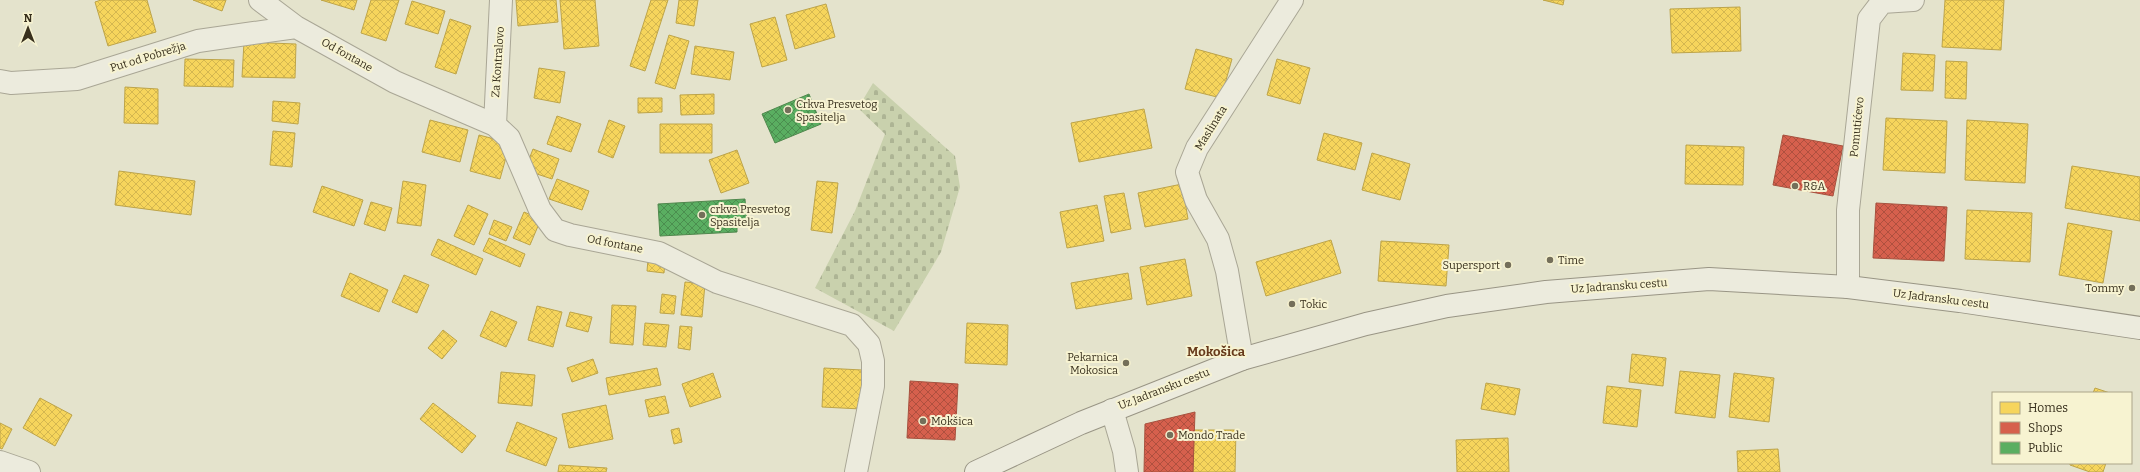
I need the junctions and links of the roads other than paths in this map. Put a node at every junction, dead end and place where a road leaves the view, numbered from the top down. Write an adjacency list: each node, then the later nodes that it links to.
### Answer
1 (260, 0): 5 (street, Od fontane)
2 (501, 0): 7 (street, Za Kontralovo)
3 (1292, 0): 10 (street, Maslinata)
4 (1913, 0): 8 (street, Pomutićevo)
5 (296, 27): 6 (street, Put od Pobrežja); 7 (street, Od fontane)
6 (0, 81)
7 (495, 125): 14 (street, Od fontane)
8 (1848, 287): 9 (street, Uz Jadransku cestu); 10 (street, Uz Jadransku cestu)
9 (2140, 328)
10 (1242, 360): 11 (street, Uz Jadransku cestu)
11 (1112, 410): 15 (street, Uz Jadransku cestu); 16 (street, Uz Jadransku cestu)
12 (0, 462): 13 (street)
13 (29, 472)
14 (856, 472)
15 (976, 472)
16 (1127, 472)

